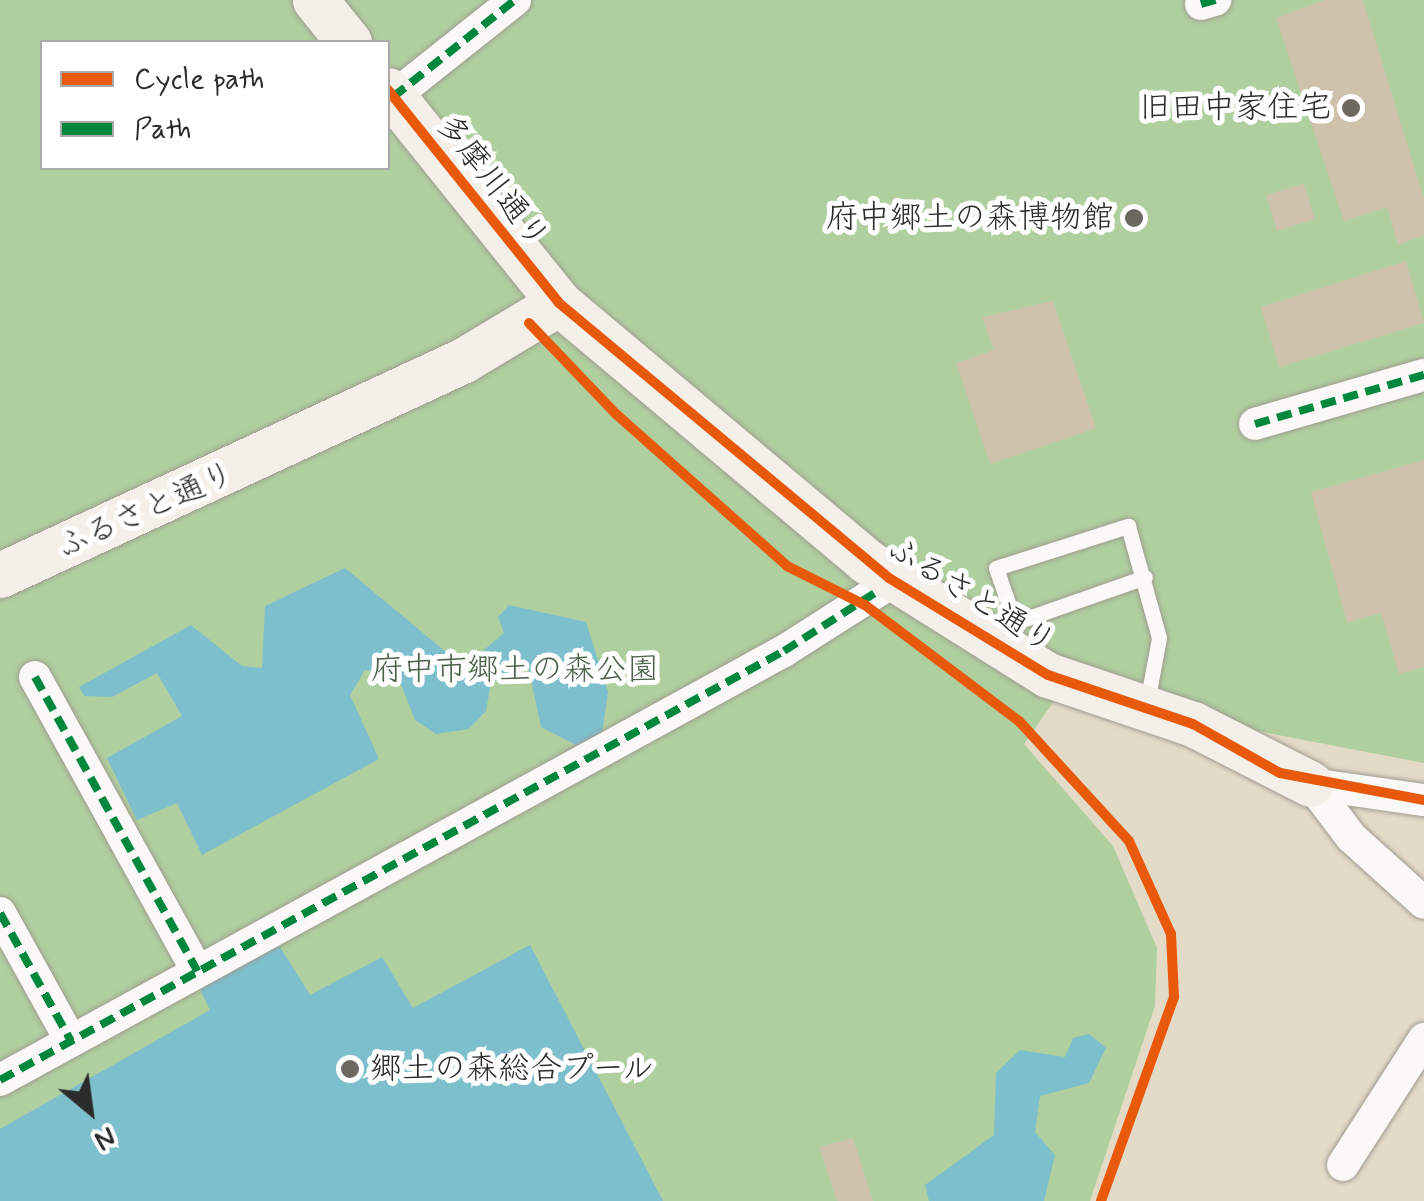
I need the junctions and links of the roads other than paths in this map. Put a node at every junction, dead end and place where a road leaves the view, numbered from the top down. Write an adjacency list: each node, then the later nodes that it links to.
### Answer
1 (315, 0): 3 (street)
2 (514, 0): 4 (street)
3 (347, 40)
4 (390, 94): 5 (street, 多摩川通り)
5 (559, 303): 8 (street, ふるさと通り); 11 (street, ふるさと通り)
6 (1424, 375): 7 (street)
7 (1256, 424)
8 (0, 575)
9 (1146, 577): 11 (lane); 11 (lane); 13 (lane)
10 (881, 589): 18 (street)
11 (1001, 629): 13 (street, ふるさと通り)
12 (36, 677): 18 (street)
13 (1146, 706): 14 (street, ふるさと通り)
14 (1311, 784): 15 (street, ふるさと通り); 16 (street)
15 (1424, 800)
16 (1424, 903)
17 (0, 913): 20 (street)
18 (197, 971): 20 (street)
19 (1424, 1040): 22 (street)
20 (71, 1041): 21 (street)
21 (0, 1080)
22 (1344, 1165)

